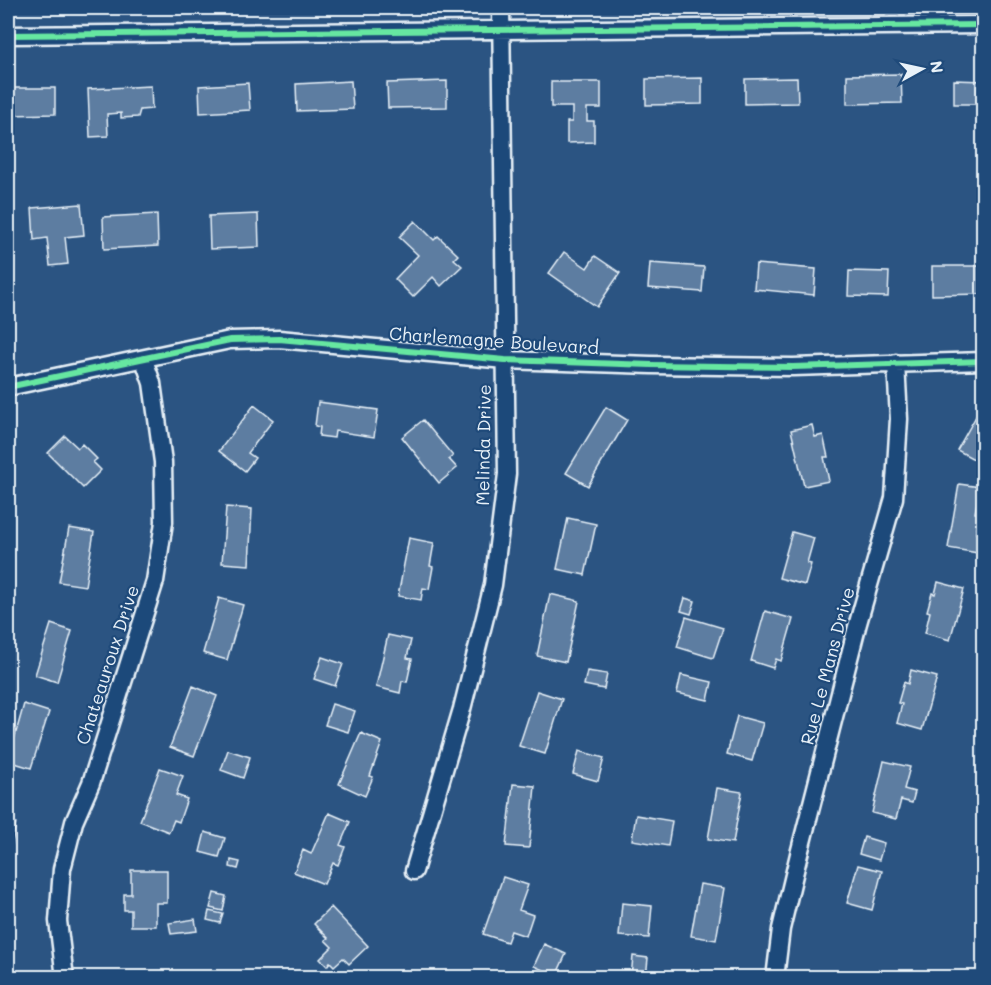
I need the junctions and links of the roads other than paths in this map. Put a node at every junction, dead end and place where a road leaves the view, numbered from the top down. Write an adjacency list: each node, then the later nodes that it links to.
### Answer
1 (501, 8): 3 (street, Melinda Drive)
2 (984, 25): 3 (street)
3 (501, 30): 4 (street); 6 (street, Melinda Drive)
4 (8, 35)
5 (144, 360): 6 (street, Charlemagne Boulevard); 9 (street, Charlemagne Boulevard); 11 (street, Chateauroux Drive)
6 (505, 360): 8 (street, Charlemagne Boulevard); 10 (street, Melinda Drive)
7 (984, 361): 8 (street, Charlemagne Boulevard)
8 (896, 363): 12 (street, Rue Le Mans Drive)
9 (8, 387)
10 (414, 872)
11 (65, 978)
12 (775, 978)

